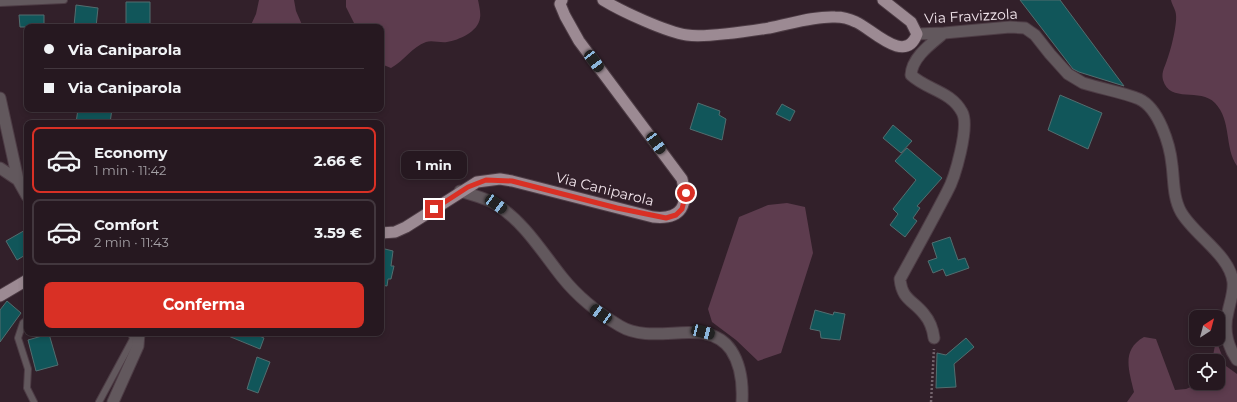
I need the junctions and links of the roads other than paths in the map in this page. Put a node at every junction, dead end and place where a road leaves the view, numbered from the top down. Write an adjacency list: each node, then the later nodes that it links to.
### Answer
1 (64, 0): 5 (lane)
2 (562, 0): 12 (main road, Via Caniparola)
3 (603, 0): 7 (main road)
4 (883, 0): 7 (main road)
5 (0, 4)
6 (944, 33): 7 (street, Via Fravizzola); 20 (street); 21 (street, Via Fravizzola)
7 (917, 34)
8 (0, 98): 10 (street)
9 (0, 168): 10 (street)
10 (18, 180): 11 (street)
11 (24, 191)
12 (460, 191): 13 (main road, Via Caniparola); 25 (street)
13 (384, 233)
14 (24, 282): 16 (main road)
15 (24, 288): 16 (lane)
16 (0, 296)
17 (24, 322): 22 (lane)
18 (132, 336): 23 (lane)
19 (139, 336): 24 (street)
20 (934, 338)
21 (1237, 360)
22 (34, 402)
23 (99, 402)
24 (113, 402)
25 (742, 402)

